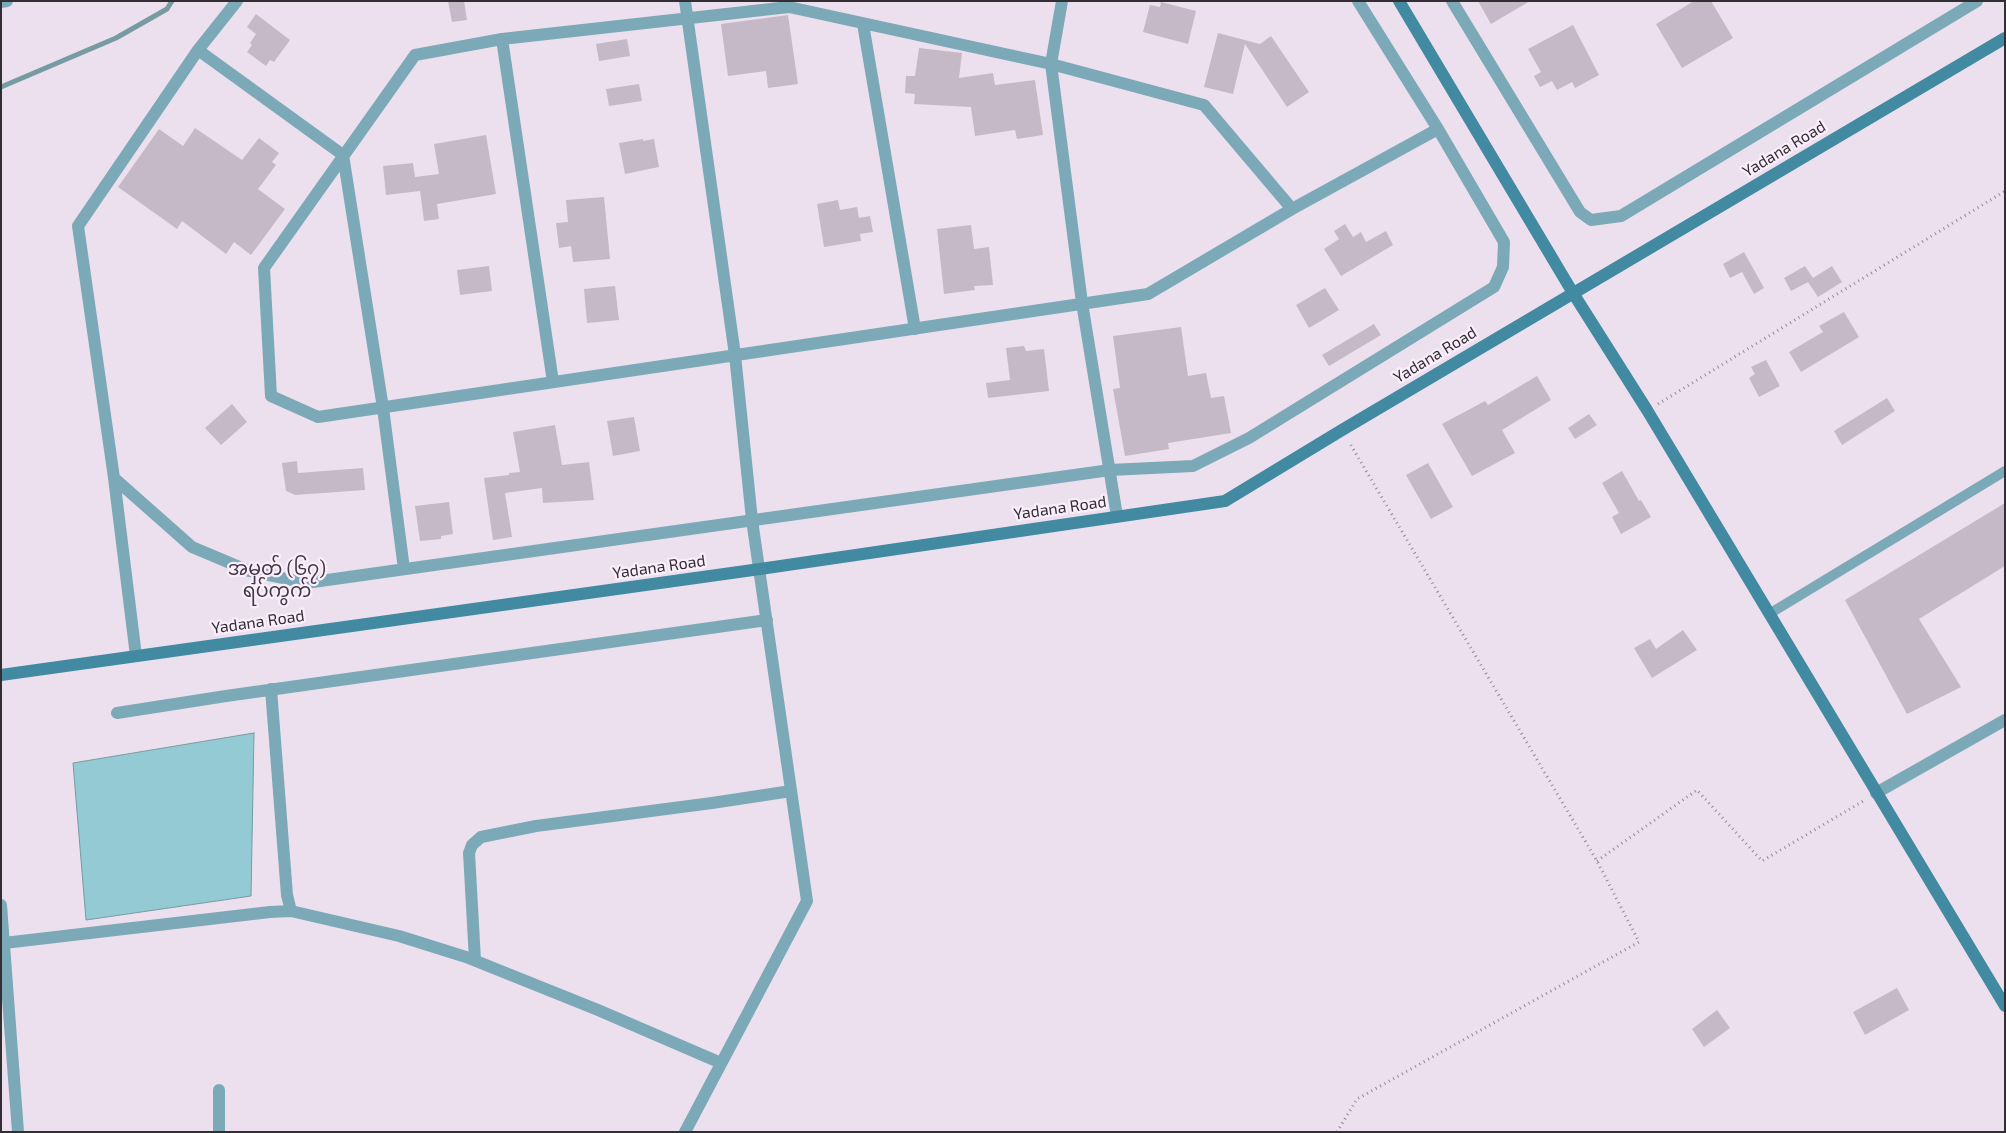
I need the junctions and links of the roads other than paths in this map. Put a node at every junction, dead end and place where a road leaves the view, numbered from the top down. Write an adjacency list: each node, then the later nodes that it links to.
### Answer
1 (7, 1): 9 (street)
2 (237, 1): 14 (street)
3 (685, 1): 10 (street)
4 (1062, 1): 15 (street)
5 (1358, 1): 16 (street)
6 (1399, 1): 19 (main road)
7 (1452, 1): 8 (street)
8 (1976, 1)
9 (1, 2)
10 (688, 17): 11 (street); 13 (street); 22 (street)
11 (863, 24): 15 (street); 21 (street)
12 (2005, 38): 19 (main road, Yadana Road)
13 (502, 40): 17 (street); 23 (street)
14 (198, 50): 17 (street); 27 (street)
15 (1051, 64): 18 (street); 20 (street)
16 (1438, 129): 18 (street); 25 (street)
17 (343, 155): 24 (street); 24 (street)
18 (1292, 209): 20 (street)
19 (1573, 293): 28 (main road, Yadana Road); 32 (main road)
20 (1082, 303): 21 (street); 25 (street)
21 (915, 329): 22 (street)
22 (735, 355): 23 (street); 29 (street)
23 (553, 382): 24 (street)
24 (383, 408): 30 (street)
25 (1110, 470): 28 (street); 29 (street)
26 (2005, 471): 32 (lane)
27 (114, 478): 30 (street); 34 (street)
28 (1117, 516): 31 (main road, Yadana Road)
29 (752, 520): 30 (street); 31 (street)
30 (404, 569)
31 (760, 569): 33 (street); 34 (main road, Yadana Road)
32 (1769, 614): 40 (main road)
33 (767, 620): 36 (street); 39 (street)
34 (136, 656): 35 (main road, Yadana Road)
35 (1, 675)
36 (271, 689): 37 (street); 42 (street)
37 (116, 714)
38 (2005, 720): 40 (street)
39 (791, 791): 44 (street); 46 (street)
40 (1876, 793): 45 (main road)
41 (1, 905): 43 (street)
42 (291, 911): 43 (street); 44 (street)
43 (4, 943): 48 (street)
44 (475, 960): 46 (street)
45 (2005, 1006)
46 (721, 1063): 50 (street)
47 (219, 1090): 49 (street)
48 (18, 1132)
49 (219, 1132)
50 (685, 1132)

